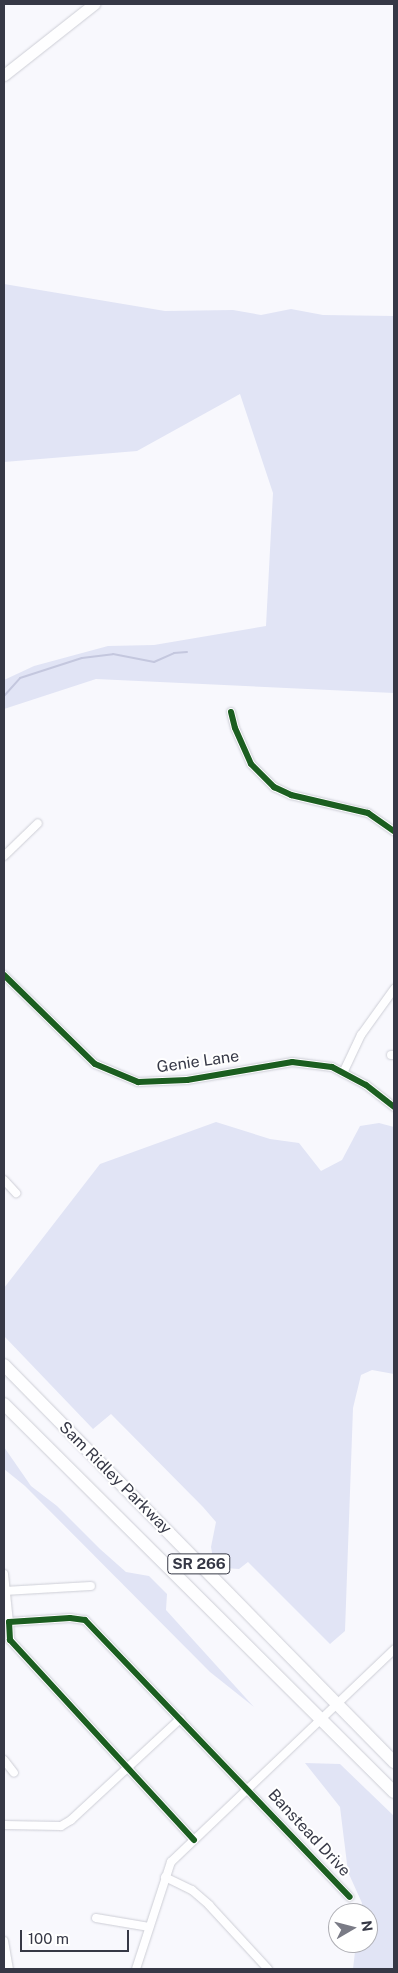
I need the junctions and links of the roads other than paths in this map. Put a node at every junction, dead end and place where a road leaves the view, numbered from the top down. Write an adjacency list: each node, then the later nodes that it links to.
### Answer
1 (94, 4): 2 (main road)
2 (4, 75)
3 (231, 712): 5 (street)
4 (38, 823): 6 (street)
5 (394, 832)
6 (4, 856)
7 (4, 974): 9 (street, Genie Lane)
8 (394, 989): 9 (street)
9 (343, 1073): 10 (street, Genie Lane)
10 (394, 1107)
11 (4, 1180): 12 (street)
12 (16, 1193)
13 (4, 1365): 20 (main road, Sam Ridley Parkway / SR 266)
14 (4, 1404): 22 (main road, Sam Ridley Parkway / SR 266)
15 (4, 1574): 17 (street)
16 (90, 1586): 17 (street)
17 (5, 1591): 18 (street)
18 (9, 1622): 21 (street, Banstead Drive); 25 (street)
19 (394, 1650): 20 (street)
20 (337, 1704): 22 (street); 24 (main road, Sam Ridley Parkway / SR 266)
21 (180, 1719): 25 (street); 27 (street, Banstead Drive)
22 (321, 1720): 27 (street); 28 (main road, Sam Ridley Parkway / SR 266)
23 (4, 1760): 26 (street)
24 (394, 1762)
25 (128, 1767): 29 (street); 30 (street)
26 (14, 1773)
27 (248, 1788): 30 (street); 32 (street, Banstead Drive)
28 (394, 1792)
29 (4, 1825)
30 (194, 1840): 31 (street)
31 (165, 1877): 34 (street); 38 (street)
32 (350, 1897)
33 (96, 1918): 34 (street)
34 (149, 1927): 37 (street)
35 (4, 1942): 36 (street)
36 (8, 1969)
37 (136, 1969)
38 (268, 1969)

